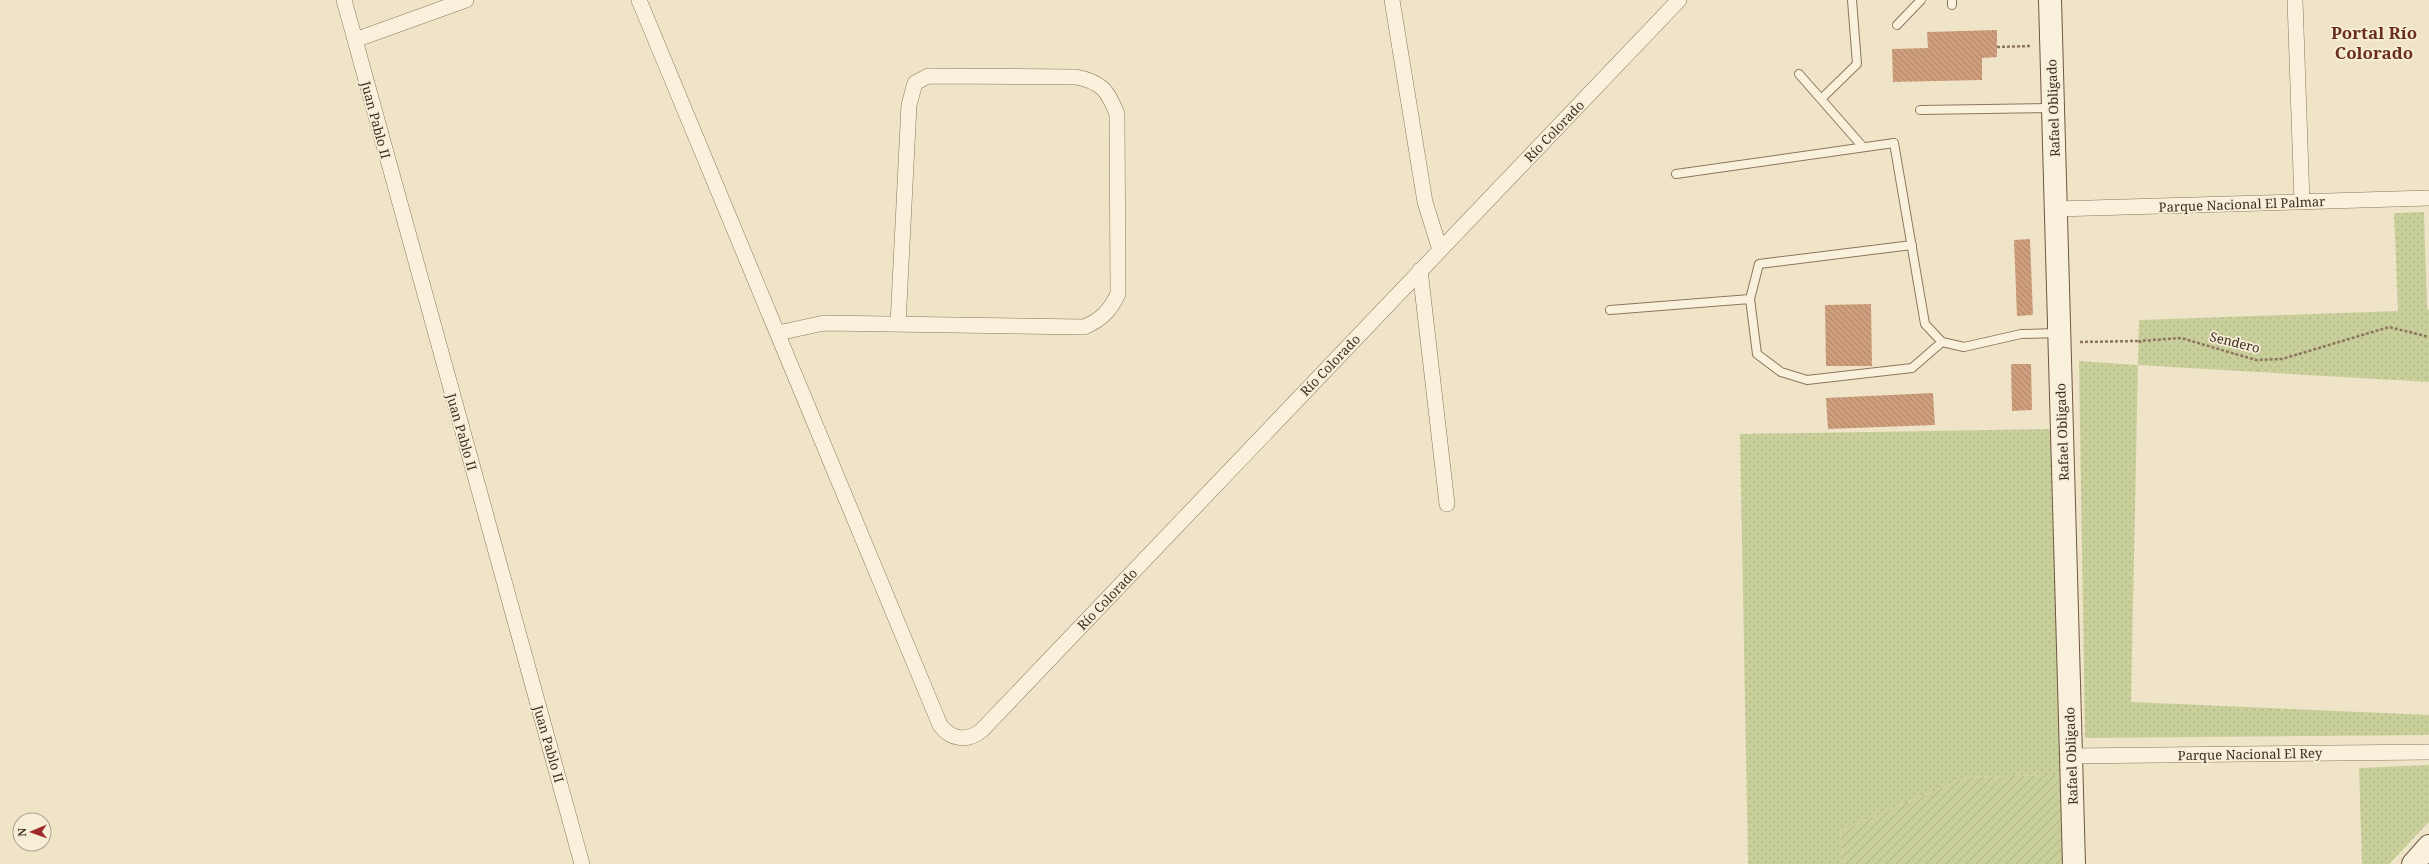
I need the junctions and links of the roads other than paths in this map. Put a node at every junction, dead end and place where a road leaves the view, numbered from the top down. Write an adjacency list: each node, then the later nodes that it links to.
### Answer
1 (344, 0): 11 (street, Juan Pablo II)
2 (466, 0): 11 (street)
3 (639, 0): 27 (street)
4 (1392, 0): 22 (street)
5 (1679, 0): 22 (street, Río Colorado)
6 (1852, 0): 13 (lane)
7 (1921, 0): 10 (lane)
8 (2050, 0): 14 (street, Rafael Obligado)
9 (2295, 0): 19 (street)
10 (1897, 25)
11 (355, 40): 34 (street, Juan Pablo II)
12 (1799, 74): 13 (lane)
13 (1821, 99): 16 (lane)
14 (2053, 108): 15 (lane); 20 (street, Rafael Obligado)
15 (1920, 110)
16 (1863, 147): 17 (lane); 21 (lane)
17 (1676, 174)
18 (2429, 198): 19 (street, Parque Nacional El Palmar)
19 (2302, 202): 20 (street, Parque Nacional El Palmar)
20 (2056, 210): 28 (street, Rafael Obligado)
21 (1912, 246): 24 (lane); 29 (lane)
22 (1440, 250): 23 (street, Río Colorado)
23 (1420, 270): 27 (street, Río Colorado); 30 (street)
24 (1750, 299): 25 (lane); 29 (lane)
25 (1610, 310)
26 (898, 324): 26 (street); 27 (street)
27 (778, 333)
28 (2060, 337): 29 (lane); 32 (street, Rafael Obligado)
29 (1942, 342)
30 (1447, 504)
31 (2429, 752): 32 (street, Parque Nacional El Rey)
32 (2071, 756): 35 (street, Rafael Obligado)
33 (2429, 846): 36 (street)
34 (582, 864)
35 (2074, 864)
36 (2413, 864)

